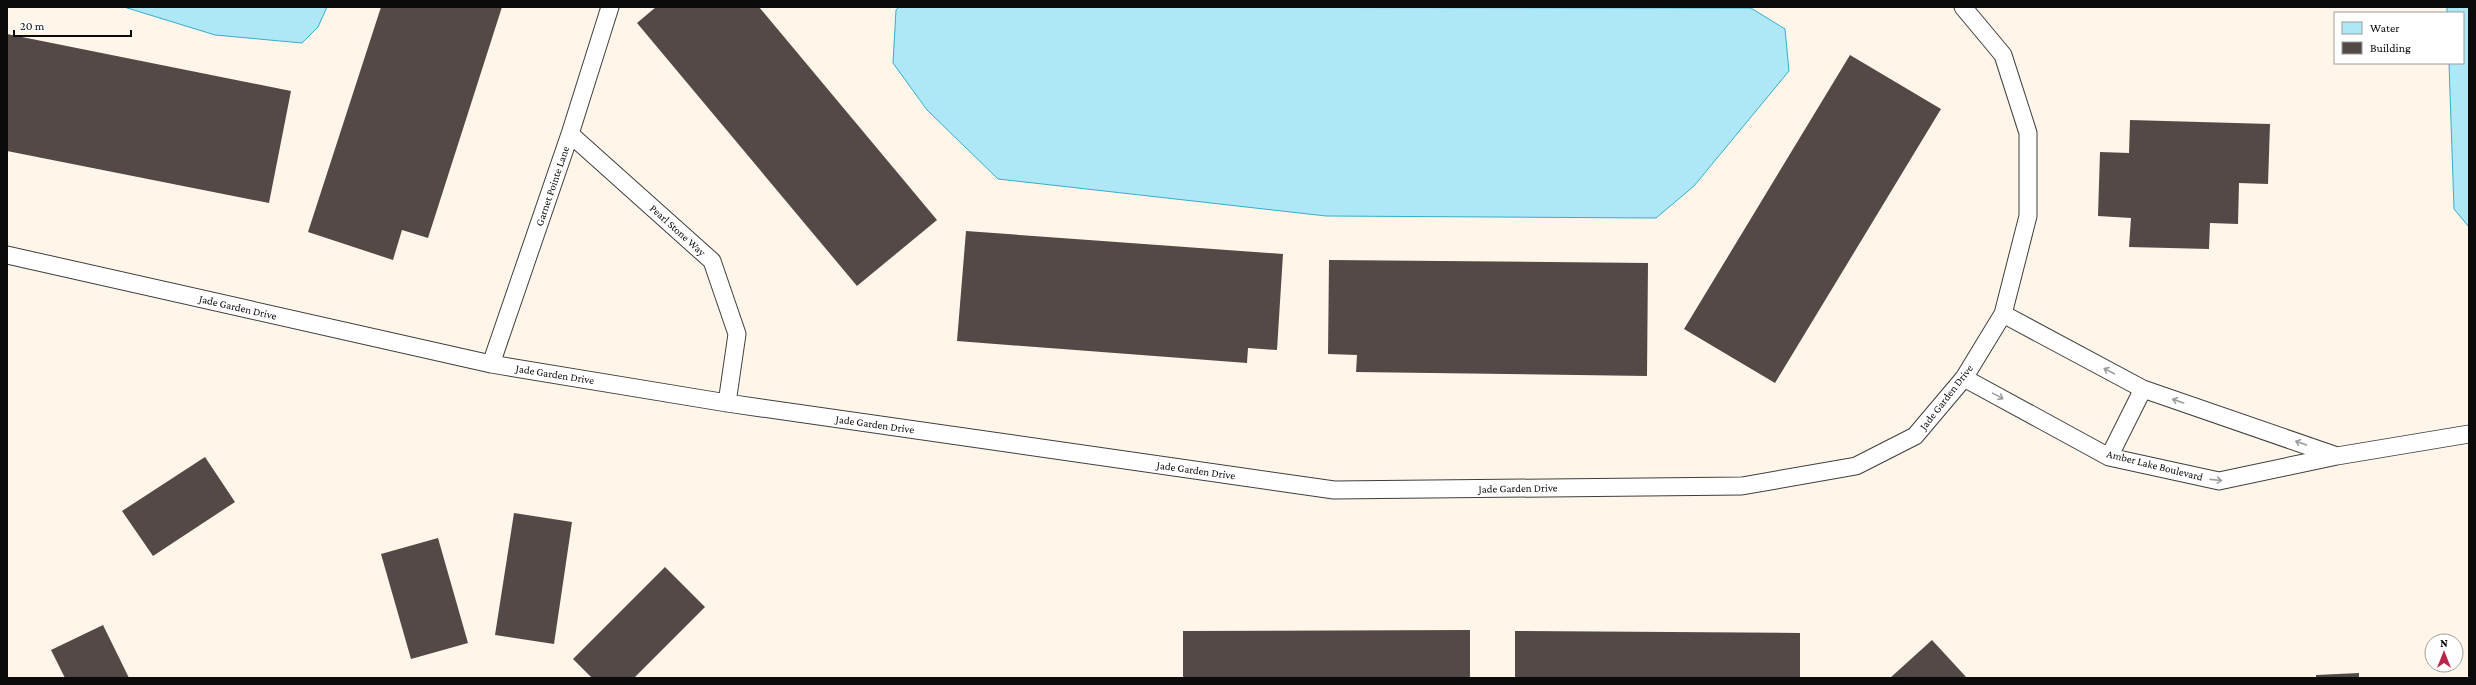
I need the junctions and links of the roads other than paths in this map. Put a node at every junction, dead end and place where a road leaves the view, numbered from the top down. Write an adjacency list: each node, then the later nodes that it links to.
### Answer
1 (610, 7): 3 (lane, Garnet Pointe Lane)
2 (1963, 7): 5 (lane, Jade Garden Drive)
3 (570, 134): 6 (lane, Garnet Pointe Lane); 9 (lane, Pearl Stone Way)
4 (7, 255): 6 (lane, Jade Garden Drive)
5 (2003, 314): 7 (lane, Jade Garden Drive); 8 (lane, Amber Lake Boulevard, one-way to 5)
6 (491, 364): 9 (lane, Jade Garden Drive)
7 (1964, 378): 9 (lane, Jade Garden Drive); 11 (lane, Amber Lake Boulevard, one-way to 11)
8 (2143, 389): 11 (lane); 12 (lane, Amber Lake Boulevard, one-way to 8)
9 (727, 403)
10 (2469, 434): 12 (lane, Amber Lake Boulevard)
11 (2109, 456): 12 (lane, Amber Lake Boulevard, one-way to 12)
12 (2337, 456)

